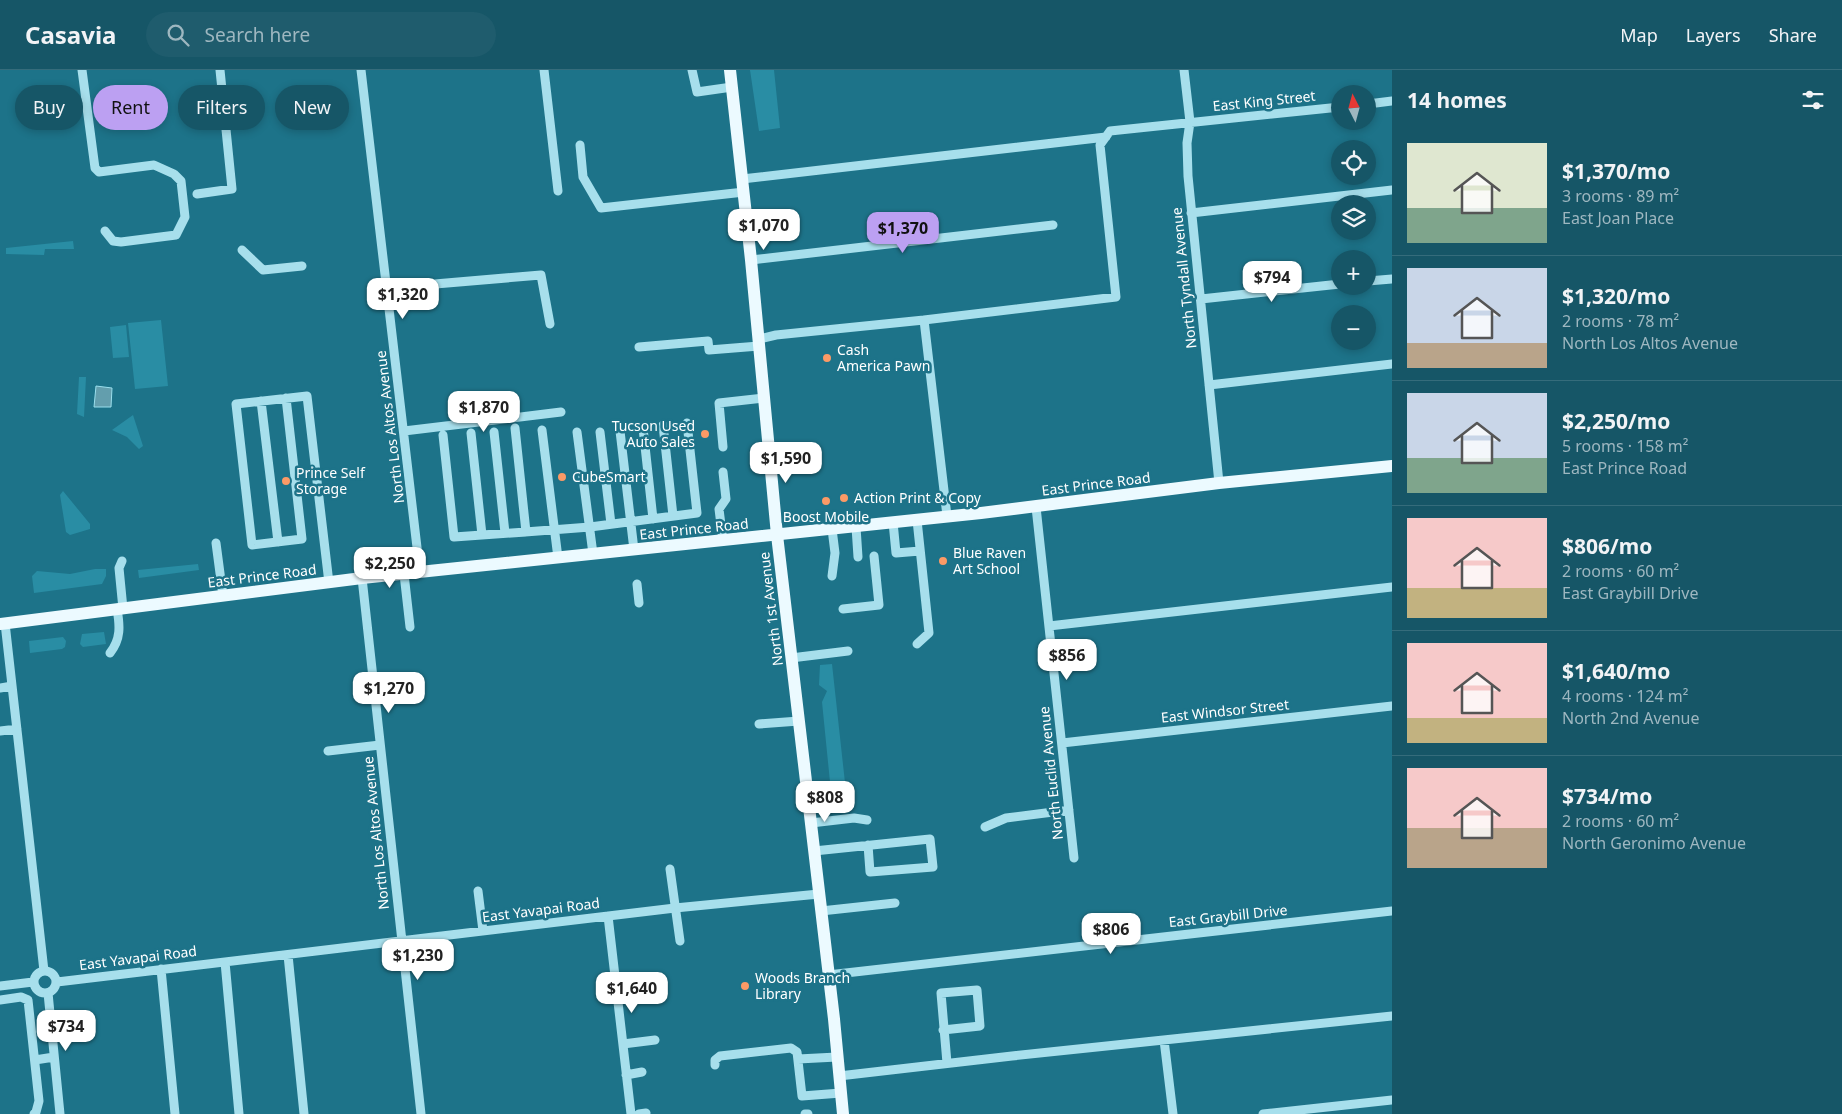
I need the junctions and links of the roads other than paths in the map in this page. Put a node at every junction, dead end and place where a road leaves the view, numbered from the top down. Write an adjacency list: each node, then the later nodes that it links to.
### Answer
1 (82, 70): 22 (street)
2 (220, 70): 19 (street)
3 (362, 70): 29 (street, North Los Altos Avenue)
4 (544, 70): 17 (street)
5 (692, 70): 8 (street)
6 (730, 70): 8 (main road, North 1st Avenue)
7 (1184, 70): 12 (street, North Tyndall Avenue)
8 (732, 87): 15 (main road, North 1st Avenue)
9 (1392, 101): 10 (street)
10 (1376, 103)
11 (1331, 108): 12 (street, East King Street)
12 (1190, 122): 13 (street, East King Street); 20 (street, North Tyndall Avenue)
13 (1106, 137): 15 (street, East King Street); 31 (street)
14 (580, 145): 18 (street)
15 (742, 179): 18 (main road, North 1st Avenue)
16 (1392, 190): 20 (street)
17 (558, 191)
18 (744, 192): 24 (main road, North 1st Avenue)
19 (197, 194)
20 (1191, 213): 30 (street, North Tyndall Avenue)
21 (1053, 225): 24 (street)
22 (105, 231)
23 (242, 250): 25 (street)
24 (751, 260): 33 (main road, North 1st Avenue)
25 (302, 266)
26 (1392, 278): 27 (street)
27 (1376, 280)
28 (1331, 285): 30 (street)
29 (388, 288): 32 (street); 46 (street, North Los Altos Avenue)
30 (1201, 299): 36 (street, North Tyndall Avenue)
31 (924, 320): 33 (street); 59 (street)
32 (550, 324)
33 (759, 342): 34 (street); 38 (main road, North 1st Avenue)
34 (639, 347)
35 (1392, 364): 36 (street)
36 (1209, 385): 56 (street, North Tyndall Avenue)
37 (286, 398): 39 (street); 75 (street); 87 (street)
38 (764, 398): 53 (street); 72 (main road, North 1st Avenue)
39 (261, 401): 75 (street); 75 (street)
40 (561, 412): 46 (street)
41 (687, 423): 58 (street)
42 (663, 425): 58 (street)
43 (515, 428): 69 (street)
44 (643, 428): 60 (street)
45 (542, 430): 68 (street)
46 (404, 431): 83 (street, North Los Altos Avenue)
47 (620, 431): 62 (street)
48 (494, 432): 70 (street)
49 (577, 432): 65 (street)
50 (600, 432): 64 (street)
51 (471, 433): 71 (street)
52 (443, 435): 71 (street)
53 (723, 447)
54 (1392, 466): 56 (main road, East Prince Road)
55 (723, 472): 73 (street)
56 (1219, 483): 57 (main road, East Prince Road)
57 (1036, 507): 59 (main road, East Prince Road); 95 (street, North Euclid Avenue)
58 (673, 516): 60 (street)
59 (947, 516): 61 (main road, East Prince Road)
60 (653, 519): 62 (street)
61 (917, 520): 63 (main road, East Prince Road); 77 (street)
62 (631, 522): 64 (street); 76 (street)
63 (893, 522): 66 (main road, East Prince Road); 77 (street)
64 (611, 524): 65 (street)
65 (590, 527): 68 (street); 78 (street)
66 (856, 527): 67 (main road, East Prince Road); 80 (street)
67 (832, 529): 72 (main road, East Prince Road); 85 (street)
68 (554, 530): 69 (street); 81 (street)
69 (525, 532): 70 (street)
70 (506, 533): 71 (street)
71 (482, 535)
72 (777, 535): 73 (main road, East Prince Road); 100 (main road, North 1st Avenue)
73 (723, 541): 76 (main road, East Prince Road)
74 (216, 542): 90 (street)
75 (278, 542)
76 (634, 550): 78 (main road, East Prince Road)
77 (920, 551): 97 (street)
78 (594, 554): 81 (main road, East Prince Road)
79 (874, 556): 93 (street)
80 (858, 557)
81 (558, 558): 83 (main road, East Prince Road)
82 (122, 561): 92 (street)
83 (420, 573): 84 (main road, East Prince Road)
84 (404, 574): 86 (main road, East Prince Road); 96 (street)
85 (832, 576)
86 (362, 578): 87 (main road, East Prince Road); 109 (street, North Los Altos Avenue)
87 (328, 583): 90 (main road, East Prince Road)
88 (637, 584): 91 (street)
89 (1392, 587): 95 (street)
90 (222, 596): 92 (main road, East Prince Road)
91 (639, 603)
92 (120, 609): 94 (main road, East Prince Road); 99 (street)
93 (843, 609)
94 (3, 624): 101 (street)
95 (1049, 626): 108 (street, North Euclid Avenue)
96 (410, 627)
97 (917, 644)
98 (848, 651): 100 (street)
99 (110, 653)
100 (791, 658): 104 (main road, North 1st Avenue)
101 (12, 686): 102 (street); 106 (street)
102 (0, 688)
103 (1392, 706): 108 (street, East Windsor Street)
104 (799, 720): 105 (street); 113 (main road, North 1st Avenue)
105 (759, 724)
106 (17, 729): 107 (street); 132 (street)
107 (0, 731)
108 (1062, 743): 111 (street, North Euclid Avenue)
109 (380, 745): 110 (street); 127 (street, North Los Altos Avenue)
110 (328, 751)
111 (1069, 810): 114 (street); 117 (street, North Euclid Avenue)
112 (866, 820): 113 (street)
113 (811, 823): 116 (main road, North 1st Avenue)
114 (985, 827)
115 (868, 845): 115 (street); 116 (street)
116 (814, 851): 120 (main road, North 1st Avenue)
117 (1074, 858)
118 (670, 869): 122 (street)
119 (478, 891): 126 (street)
120 (819, 894): 122 (street, East Yavapai Road); 123 (main road, North 1st Avenue)
121 (895, 903): 123 (street)
122 (675, 908): 125 (street, East Yavapai Road); 128 (street)
123 (821, 911): 133 (main road, North 1st Avenue)
124 (1392, 911): 133 (street, East Graybill Drive)
125 (608, 916): 126 (street, East Yavapai Road); 143 (street)
126 (483, 931): 127 (street, East Yavapai Road)
127 (401, 941): 129 (street, East Yavapai Road); 161 (street, North Los Altos Avenue)
128 (680, 941)
129 (288, 955): 130 (street, East Yavapai Road); 160 (street)
130 (225, 962): 131 (street, East Yavapai Road); 159 (street)
131 (160, 969): 135 (street, East Yavapai Road); 158 (street)
132 (44, 971): 134 (street); 135 (street)
133 (828, 975): 144 (main road, North 1st Avenue)
134 (34, 982): 136 (street); 137 (street)
135 (57, 982): 137 (street)
136 (0, 986)
137 (48, 993): 145 (street)
138 (0, 1000): 147 (street)
139 (1392, 1016): 142 (street)
140 (944, 1030): 140 (street); 148 (street)
141 (655, 1040): 143 (street)
142 (1164, 1040): 148 (street); 165 (street)
143 (623, 1044): 151 (street)
144 (837, 1056): 146 (street); 152 (main road, North 1st Avenue)
145 (54, 1057): 147 (street); 157 (street)
146 (798, 1059): 149 (street); 153 (street)
147 (35, 1060): 156 (street)
148 (947, 1063): 152 (street)
149 (716, 1065)
150 (642, 1072): 151 (street)
151 (626, 1075): 162 (street)
152 (839, 1076): 153 (main road, North 1st Avenue)
153 (841, 1093): 164 (main road, North 1st Avenue)
154 (1392, 1100): 166 (street)
155 (646, 1113): 163 (street)
156 (34, 1114)
157 (60, 1114)
158 (175, 1114)
159 (239, 1114)
160 (304, 1114)
161 (421, 1114)
162 (631, 1114)
163 (639, 1114)
164 (843, 1114)
165 (1173, 1114)
166 (1263, 1114)

